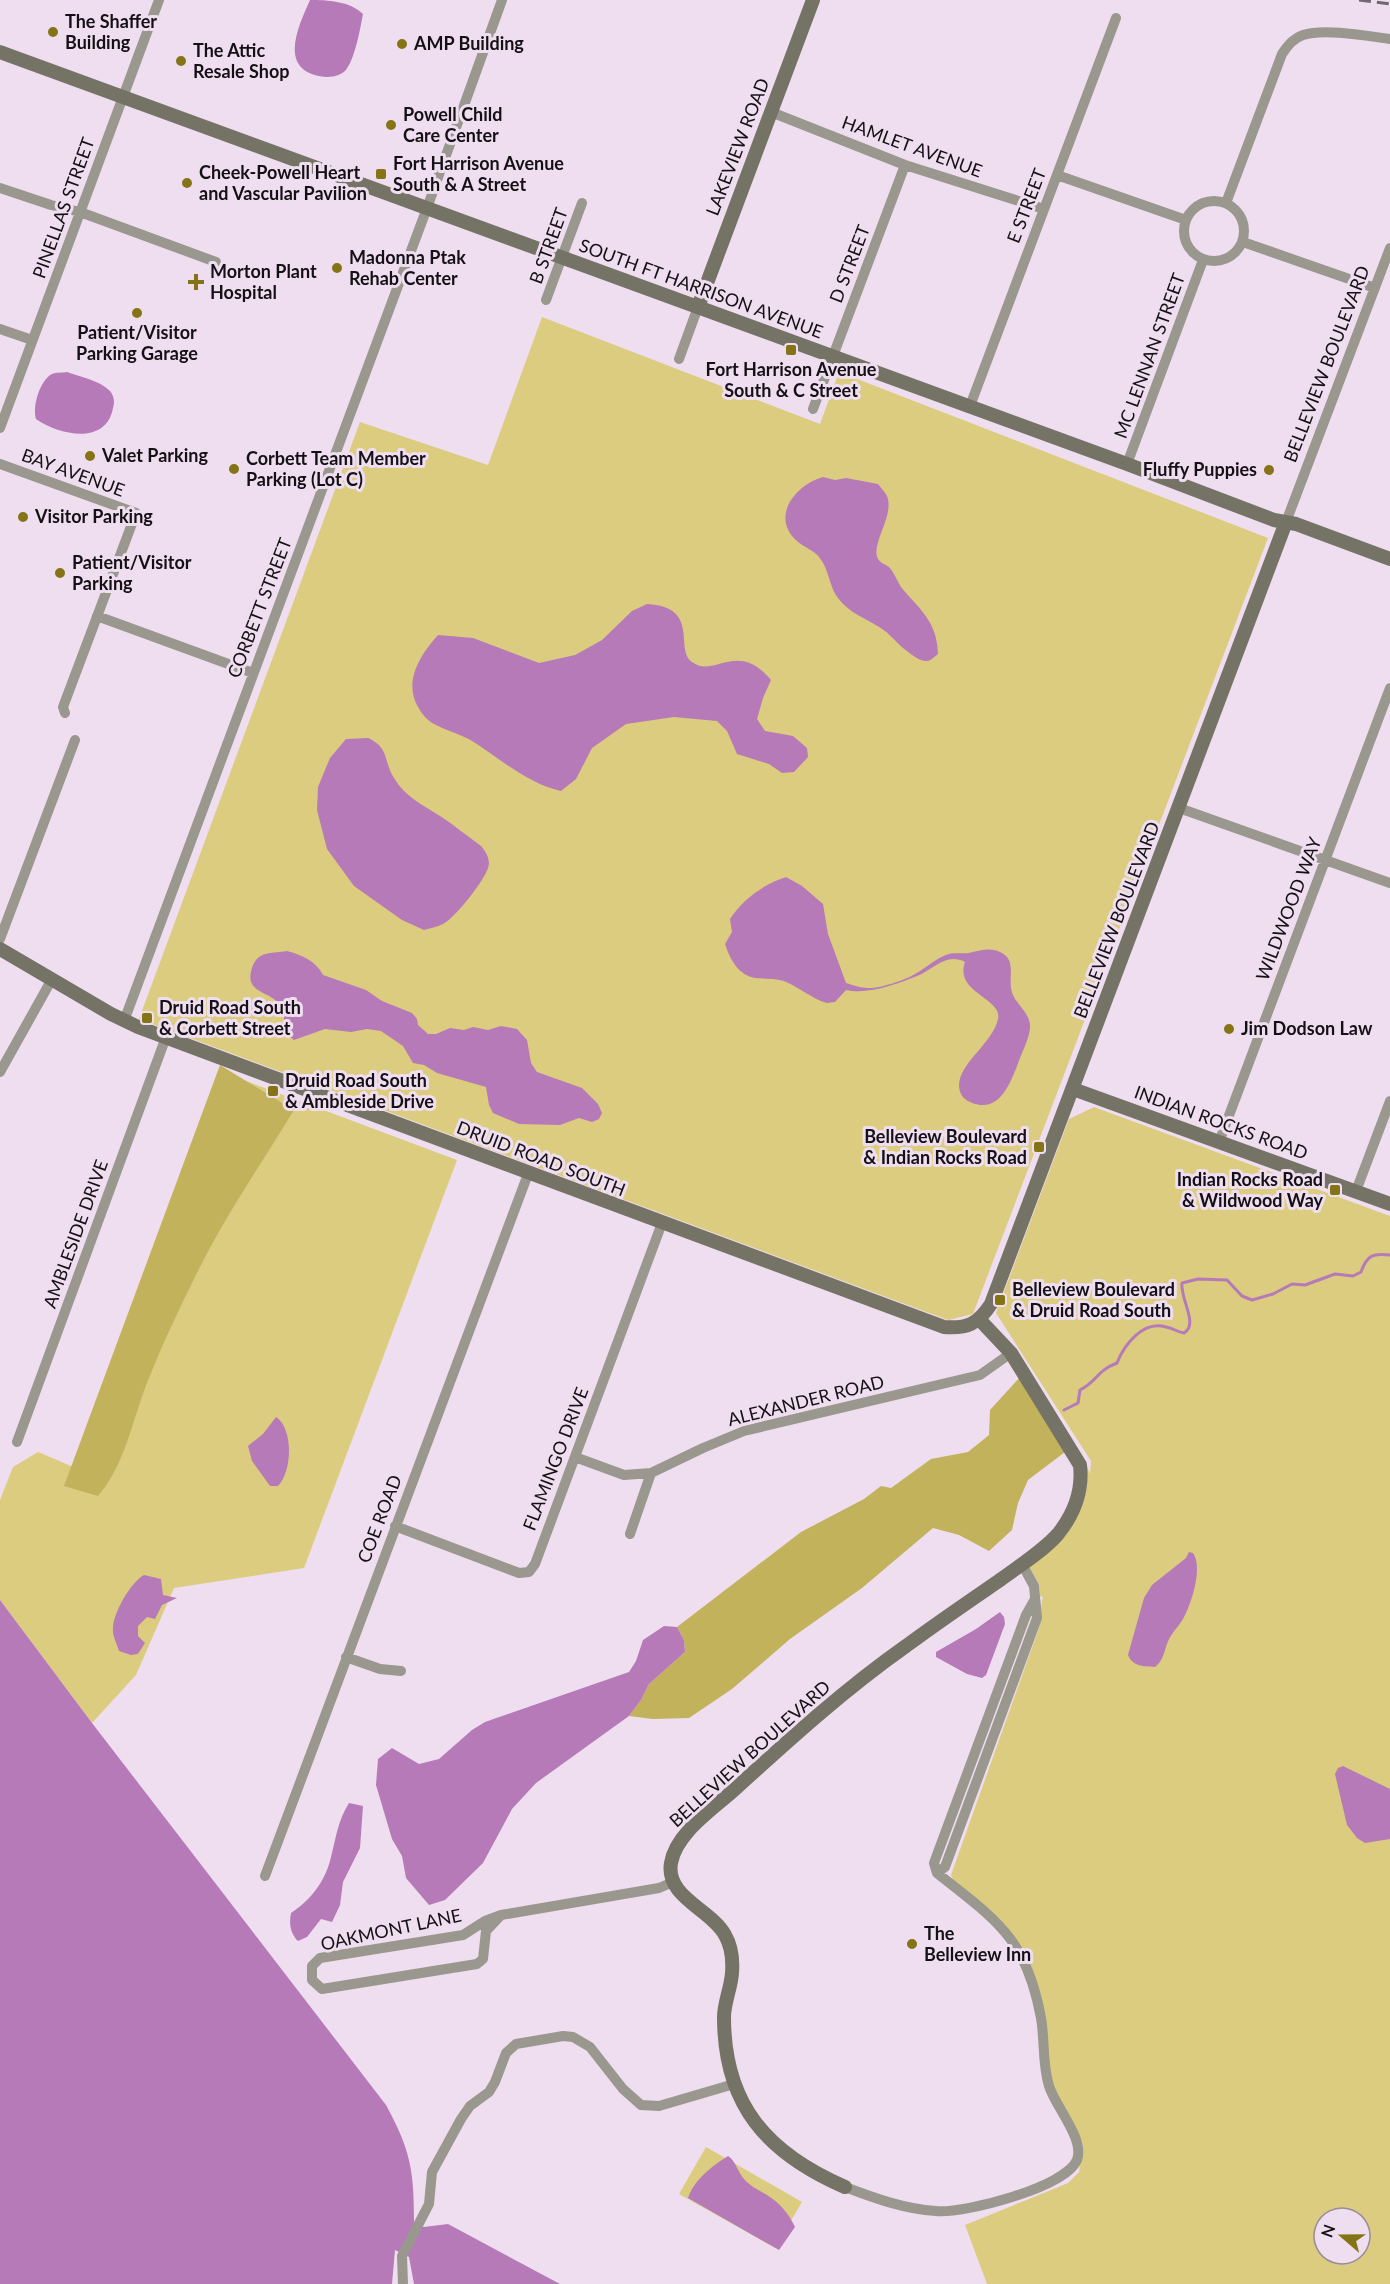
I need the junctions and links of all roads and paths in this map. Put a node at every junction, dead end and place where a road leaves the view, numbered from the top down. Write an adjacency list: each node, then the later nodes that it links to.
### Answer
1 (159, 0): 7 (street, PINELLAS STREET)
2 (502, 0): 14 (street, CORBETT STREET)
3 (813, 0): 8 (street, LAKEVIEW ROAD)
4 (1116, 18): 10 (street, E STREET)
5 (1390, 39): 13 (street)
6 (0, 52): 7 (street, SOUTH FT HARRISON AVENUE)
7 (123, 96): 14 (street, SOUTH FT HARRISON AVENUE); 16 (street, PINELLAS STREET)
8 (771, 112): 9 (street, HAMLET AVENUE); 25 (street, LAKEVIEW ROAD)
9 (905, 165): 15 (street, HAMLET AVENUE); 28 (street, D STREET)
10 (1057, 175): 15 (street, E STREET); 17 (street)
11 (0, 188): 16 (street)
12 (582, 203): 20 (street, B STREET)
13 (1226, 203): 17 (street); 18 (street)
14 (427, 208): 20 (street, SOUTH FT HARRISON AVENUE); 38 (street, CORBETT STREET)
15 (1044, 209): 30 (street, E STREET)
16 (80, 212): 22 (street); 27 (street, PINELLAS STREET)
17 (1186, 220): 21 (street)
18 (1243, 242): 21 (street); 23 (street)
19 (1390, 248): 23 (street, BELLEVIEW BOULEVARD)
20 (562, 257): 24 (street, B STREET); 25 (street, SOUTH FT HARRISON AVENUE)
21 (1203, 260): 34 (street, MC LENNAN STREET)
22 (216, 262)
23 (1375, 288): 35 (street, BELLEVIEW BOULEVARD)
24 (546, 300)
25 (698, 307): 28 (street, SOUTH FT HARRISON AVENUE); 29 (street)
26 (0, 329): 27 (street)
27 (32, 340): 32 (street, PINELLAS STREET)
28 (833, 356): 30 (street, SOUTH FT HARRISON AVENUE); 31 (street, D STREET)
29 (679, 359)
30 (970, 406): 34 (street, SOUTH FT HARRISON AVENUE)
31 (813, 409)
32 (0, 428)
33 (0, 464): 37 (street, BAY AVENUE)
34 (1127, 464): 35 (street, SOUTH FT HARRISON AVENUE)
35 (1286, 522): 36 (street, SOUTH FT HARRISON AVENUE); 42 (street, BELLEVIEW BOULEVARD)
36 (1390, 559)
37 (97, 616): 38 (street); 40 (street)
38 (253, 673): 48 (street, CORBETT STREET)
39 (1390, 688): 43 (street, WILDWOOD WAY)
40 (65, 713)
41 (75, 740): 45 (street)
42 (1179, 808): 43 (street); 51 (street, BELLEVIEW BOULEVARD)
43 (1325, 859): 44 (street); 53 (street, WILDWOOD WAY)
44 (1390, 883)
45 (0, 939)
46 (0, 949): 47 (street, DRUID ROAD SOUTH)
47 (52, 979): 48 (street, DRUID ROAD SOUTH); 50 (street)
48 (124, 1021): 49 (street, DRUID ROAD SOUTH)
49 (166, 1037): 54 (street, DRUID ROAD SOUTH); 60 (street, AMBLESIDE DRIVE)
50 (0, 1072)
51 (1073, 1089): 53 (street, INDIAN ROCKS ROAD); 58 (street, BELLEVIEW BOULEVARD)
52 (1390, 1101): 55 (street)
53 (1219, 1142): 55 (street, INDIAN ROCKS ROAD)
54 (528, 1174): 57 (street, DRUID ROAD SOUTH); 63 (street, COE ROAD)
55 (1356, 1191): 56 (street, INDIAN ROCKS ROAD)
56 (1390, 1204)
57 (662, 1224): 58 (street, DRUID ROAD SOUTH); 61 (street, FLAMINGO DRIVE)
58 (979, 1319): 59 (street, BELLEVIEW BOULEVARD)
59 (1011, 1353): 62 (street, ALEXANDER ROAD); 65 (street, BELLEVIEW BOULEVARD)
60 (17, 1442)
61 (575, 1457): 62 (street, ALEXANDER ROAD); 63 (street, FLAMINGO DRIVE)
62 (651, 1473): 64 (street)
63 (395, 1526): 66 (street, COE ROAD)
64 (630, 1534)
65 (1022, 1564): 69 (street, BELLEVIEW BOULEVARD); 74 (street)
66 (346, 1657): 67 (street); 68 (street, COE ROAD)
67 (401, 1671)
68 (265, 1876)
69 (673, 1882): 70 (street, OAKMONT LANE); 73 (street)
70 (501, 1915): 71 (street, OAKMONT LANE); 72 (street, OAKMONT LANE)
71 (464, 1935): 72 (street); 72 (street, OAKMONT LANE)
72 (484, 1948)
73 (734, 2084): 74 (street); 75 (street)
74 (844, 2187)
75 (403, 2284)

